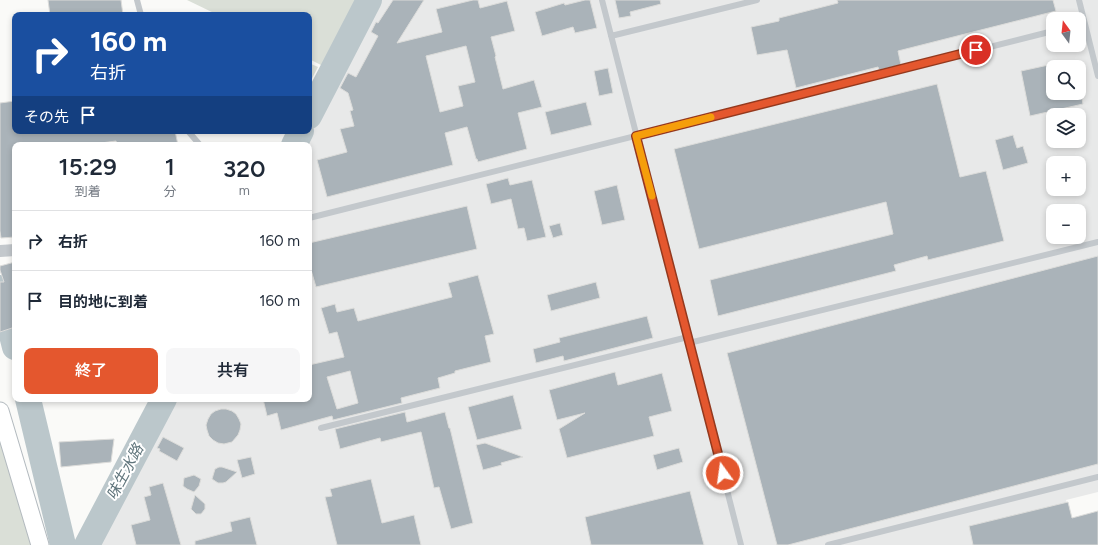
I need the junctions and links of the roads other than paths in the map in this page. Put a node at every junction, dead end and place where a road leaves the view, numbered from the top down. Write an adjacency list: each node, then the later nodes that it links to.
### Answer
1 (137, 0): 5 (lane)
2 (602, 0): 8 (lane)
3 (757, 0): 8 (lane)
4 (1079, 0): 6 (lane)
5 (140, 12)
6 (1080, 12)
7 (1046, 33): 12 (lane)
8 (611, 36): 12 (lane)
9 (1086, 37): 10 (lane)
10 (1098, 76)
11 (191, 134): 13 (lane)
12 (636, 136): 14 (lane); 18 (lane)
13 (197, 142)
14 (312, 217)
15 (1098, 242): 18 (lane)
16 (12, 250): 17 (street)
17 (0, 252)
18 (689, 340): 20 (lane); 23 (lane)
19 (0, 411): 22 (main road)
20 (321, 428)
21 (1098, 477): 24 (lane)
22 (40, 545)
23 (741, 545)
24 (828, 545)

